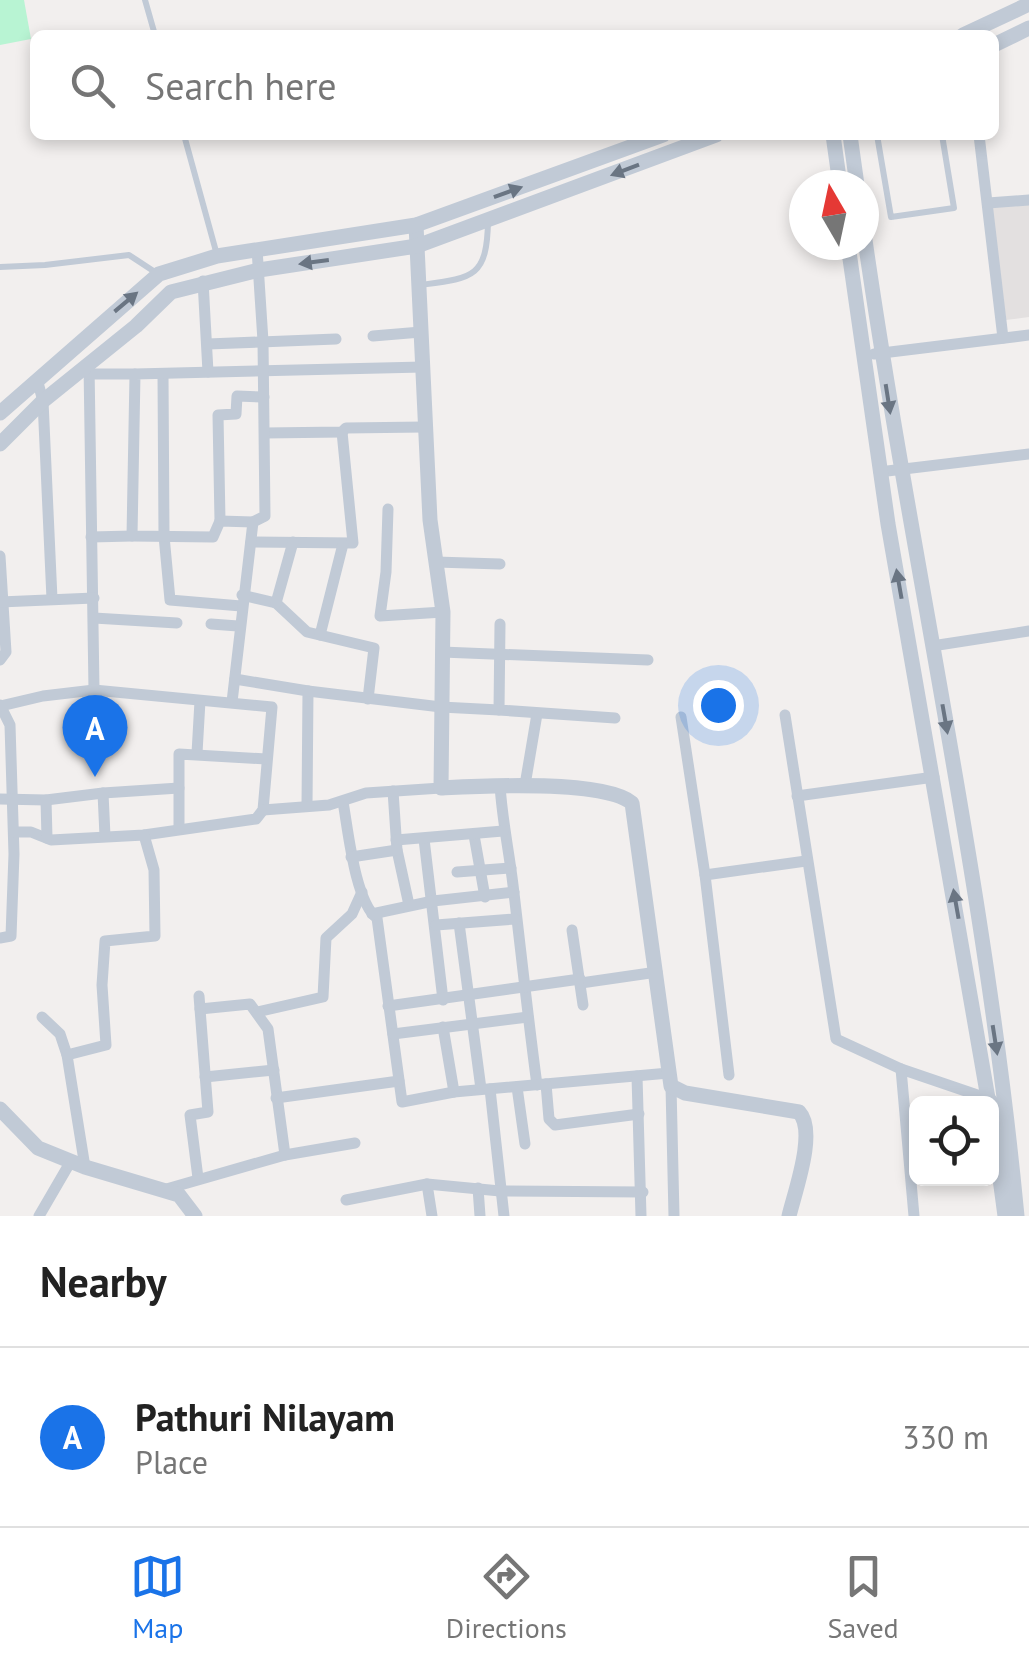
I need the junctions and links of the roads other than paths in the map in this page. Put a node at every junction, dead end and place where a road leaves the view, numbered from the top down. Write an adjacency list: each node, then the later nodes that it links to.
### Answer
1 (145, 0): 4 (lane)
2 (1029, 4): 5 (street)
3 (1029, 28): 6 (street)
4 (154, 30)
5 (974, 30)
6 (999, 43)
7 (185, 140): 23 (lane)
8 (649, 140): 20 (street, one-way to 8)
9 (703, 140): 19 (street, one-way to 19)
10 (833, 140): 15 (street)
11 (851, 140): 16 (street)
12 (878, 140): 13 (lane)
13 (943, 140)
14 (980, 140): 18 (street)
15 (838, 170)
16 (855, 170)
17 (1029, 200): 18 (street)
18 (988, 203): 36 (street)
19 (488, 221): 21 (street); 30 (lane)
20 (416, 226): 21 (street); 22 (street)
21 (417, 246): 27 (street, one-way to 27); 30 (street)
22 (257, 249): 23 (street); 27 (street)
23 (217, 256): 28 (street)
24 (850, 260): 40 (street)
25 (868, 260): 41 (street)
26 (0, 267): 28 (lane)
27 (259, 270): 29 (street); 37 (street)
28 (159, 274): 31 (street, one-way to 28)
29 (203, 281): 38 (street); 39 (street)
30 (419, 285): 32 (street)
31 (96, 327): 39 (street); 48 (street)
32 (421, 332): 34 (street); 42 (street)
33 (1029, 335): 36 (street)
34 (374, 336)
35 (336, 338): 37 (street)
36 (1003, 338): 41 (street)
37 (263, 341): 38 (street); 45 (street)
38 (208, 344): 44 (street)
39 (113, 345): 43 (street)
40 (861, 354): 41 (street); 58 (street)
41 (881, 354): 57 (street, one-way to 57)
42 (423, 367): 45 (street); 52 (street)
43 (88, 370): 46 (street); 50 (street); 64 (street)
44 (208, 372): 45 (street); 47 (street)
45 (263, 372): 49 (street)
46 (134, 374): 47 (street); 62 (street)
47 (162, 374): 63 (street)
48 (37, 378): 50 (street); 51 (street)
49 (264, 397): 54 (street); 60 (street)
50 (43, 401): 55 (street); 71 (street)
51 (0, 413)
52 (424, 427): 53 (street); 69 (street)
53 (342, 432): 54 (street); 67 (street)
54 (264, 433): 61 (street)
55 (0, 444)
56 (1029, 454): 57 (street)
57 (900, 470): 58 (street); 84 (street)
58 (879, 472): 104 (street, one-way to 58)
59 (388, 509): 76 (street)
60 (220, 520): 61 (street); 63 (street)
61 (252, 522): 65 (street)
62 (132, 536): 63 (street); 64 (street)
63 (164, 536): 73 (street)
64 (91, 537): 72 (street)
65 (251, 542): 66 (street); 73 (street)
66 (294, 542): 67 (street); 75 (street)
67 (342, 544): 83 (street)
68 (0, 556): 74 (street)
69 (436, 562): 70 (street); 76 (street)
70 (500, 564)
71 (52, 598): 72 (street); 74 (street)
72 (94, 598): 77 (street)
73 (242, 600): 75 (street); 81 (street)
74 (1, 603): 87 (street)
75 (276, 603): 83 (street)
76 (443, 612): 85 (street)
77 (94, 618): 78 (street); 90 (street)
78 (177, 623)
79 (211, 624): 81 (street)
80 (500, 624): 86 (street)
81 (238, 626): 89 (street)
82 (1029, 630): 84 (street)
83 (320, 634): 92 (street)
84 (932, 646): 171 (street, one-way to 171)
85 (442, 652): 86 (street); 96 (street)
86 (500, 652): 88 (street); 97 (street)
87 (0, 660)
88 (648, 660)
89 (235, 680): 91 (street); 94 (street)
90 (94, 690): 93 (street); 95 (street)
91 (308, 691): 92 (street); 115 (street)
92 (368, 699): 96 (street)
93 (200, 700): 94 (street); 102 (street)
94 (232, 702): 103 (street)
95 (0, 706): 112 (street)
96 (441, 707): 97 (street); 108 (street)
97 (499, 710): 98 (street)
98 (537, 714): 101 (street); 106 (street)
99 (785, 715): 111 (street)
100 (681, 717): 133 (street)
101 (615, 718)
102 (198, 753): 103 (street); 107 (street)
103 (266, 759): 116 (street)
104 (934, 777): 111 (street); 172 (street, one-way to 104)
105 (500, 785): 106 (street); 108 (street); 118 (street)
106 (525, 786): 145 (street)
107 (179, 788): 110 (street); 117 (street)
108 (441, 788): 109 (street)
109 (393, 791): 114 (street); 125 (street)
110 (104, 793): 113 (street); 122 (street)
111 (796, 796): 129 (street)
112 (6, 798): 113 (street); 119 (street)
113 (46, 800): 123 (street)
114 (343, 802): 115 (street); 128 (street)
115 (307, 806): 116 (street)
116 (262, 810): 117 (street)
117 (179, 828): 120 (street)
118 (503, 831): 121 (street); 130 (street)
119 (14, 832): 123 (street); 126 (street)
120 (144, 834): 122 (street); 158 (street)
121 (474, 834): 124 (street); 131 (street)
122 (105, 836): 123 (street)
123 (47, 838)
124 (424, 839): 125 (street); 137 (street)
125 (397, 845): 128 (street); 138 (street)
126 (14, 854): 127 (street); 144 (street)
127 (0, 855)
128 (351, 857): 134 (street)
129 (806, 862): 133 (street); 159 (street)
130 (511, 868): 131 (street); 135 (street)
131 (481, 870): 132 (street); 136 (street)
132 (457, 872)
133 (705, 875): 161 (street)
134 (362, 892): 139 (street); 152 (street)
135 (514, 892): 136 (street); 140 (street)
136 (484, 897): 137 (street)
137 (433, 902): 138 (street); 142 (street)
138 (410, 905): 139 (street)
139 (372, 914): 151 (street)
140 (514, 919): 141 (street); 147 (street)
141 (459, 923): 142 (street); 148 (street)
142 (436, 925): 149 (street)
143 (572, 930): 146 (street)
144 (0, 938)
145 (657, 972): 146 (street); 164 (street)
146 (580, 981): 147 (street); 150 (street)
147 (524, 988): 148 (street); 153 (street)
148 (469, 997): 149 (street); 155 (street)
149 (443, 1000): 151 (street)
150 (583, 1005)
151 (388, 1006): 157 (street)
152 (257, 1012): 160 (street); 163 (street)
153 (528, 1016): 155 (street); 166 (street)
154 (42, 1017): 158 (street)
155 (472, 1022): 156 (street); 168 (street)
156 (443, 1027): 157 (street); 169 (street)
157 (393, 1034): 165 (street)
158 (68, 1055): 180 (street)
159 (902, 1069): 170 (street); 197 (street)
160 (274, 1070): 163 (street); 173 (street)
161 (729, 1075)
162 (637, 1076): 164 (street); 166 (street); 175 (street)
163 (205, 1077): 182 (street)
164 (670, 1079): 195 (street); 196 (street)
165 (399, 1080): 169 (street); 173 (street)
166 (541, 1085): 167 (street); 175 (street)
167 (517, 1087): 168 (street); 178 (street)
168 (485, 1089): 169 (street); 186 (street)
169 (454, 1092)
170 (977, 1096)
171 (993, 1096)
172 (993, 1096)
173 (276, 1098): 179 (street)
174 (0, 1109): 180 (street)
175 (639, 1114): 187 (street)
176 (999, 1126): 199 (street)
177 (355, 1143): 179 (street)
178 (526, 1144)
179 (285, 1155): 182 (street)
180 (78, 1164): 185 (street); 189 (street)
181 (999, 1171): 198 (street)
182 (198, 1178): 185 (street)
183 (427, 1184): 184 (street); 188 (street); 191 (street)
184 (478, 1188): 186 (street); 192 (street)
185 (163, 1190): 190 (street)
186 (500, 1191): 187 (street); 193 (street)
187 (643, 1192): 194 (street)
188 (346, 1200)
189 (39, 1216)
190 (196, 1216)
191 (432, 1216)
192 (480, 1216)
193 (504, 1216)
194 (641, 1216)
195 (674, 1216)
196 (789, 1216)
197 (914, 1216)
198 (1005, 1216)
199 (1018, 1216)

